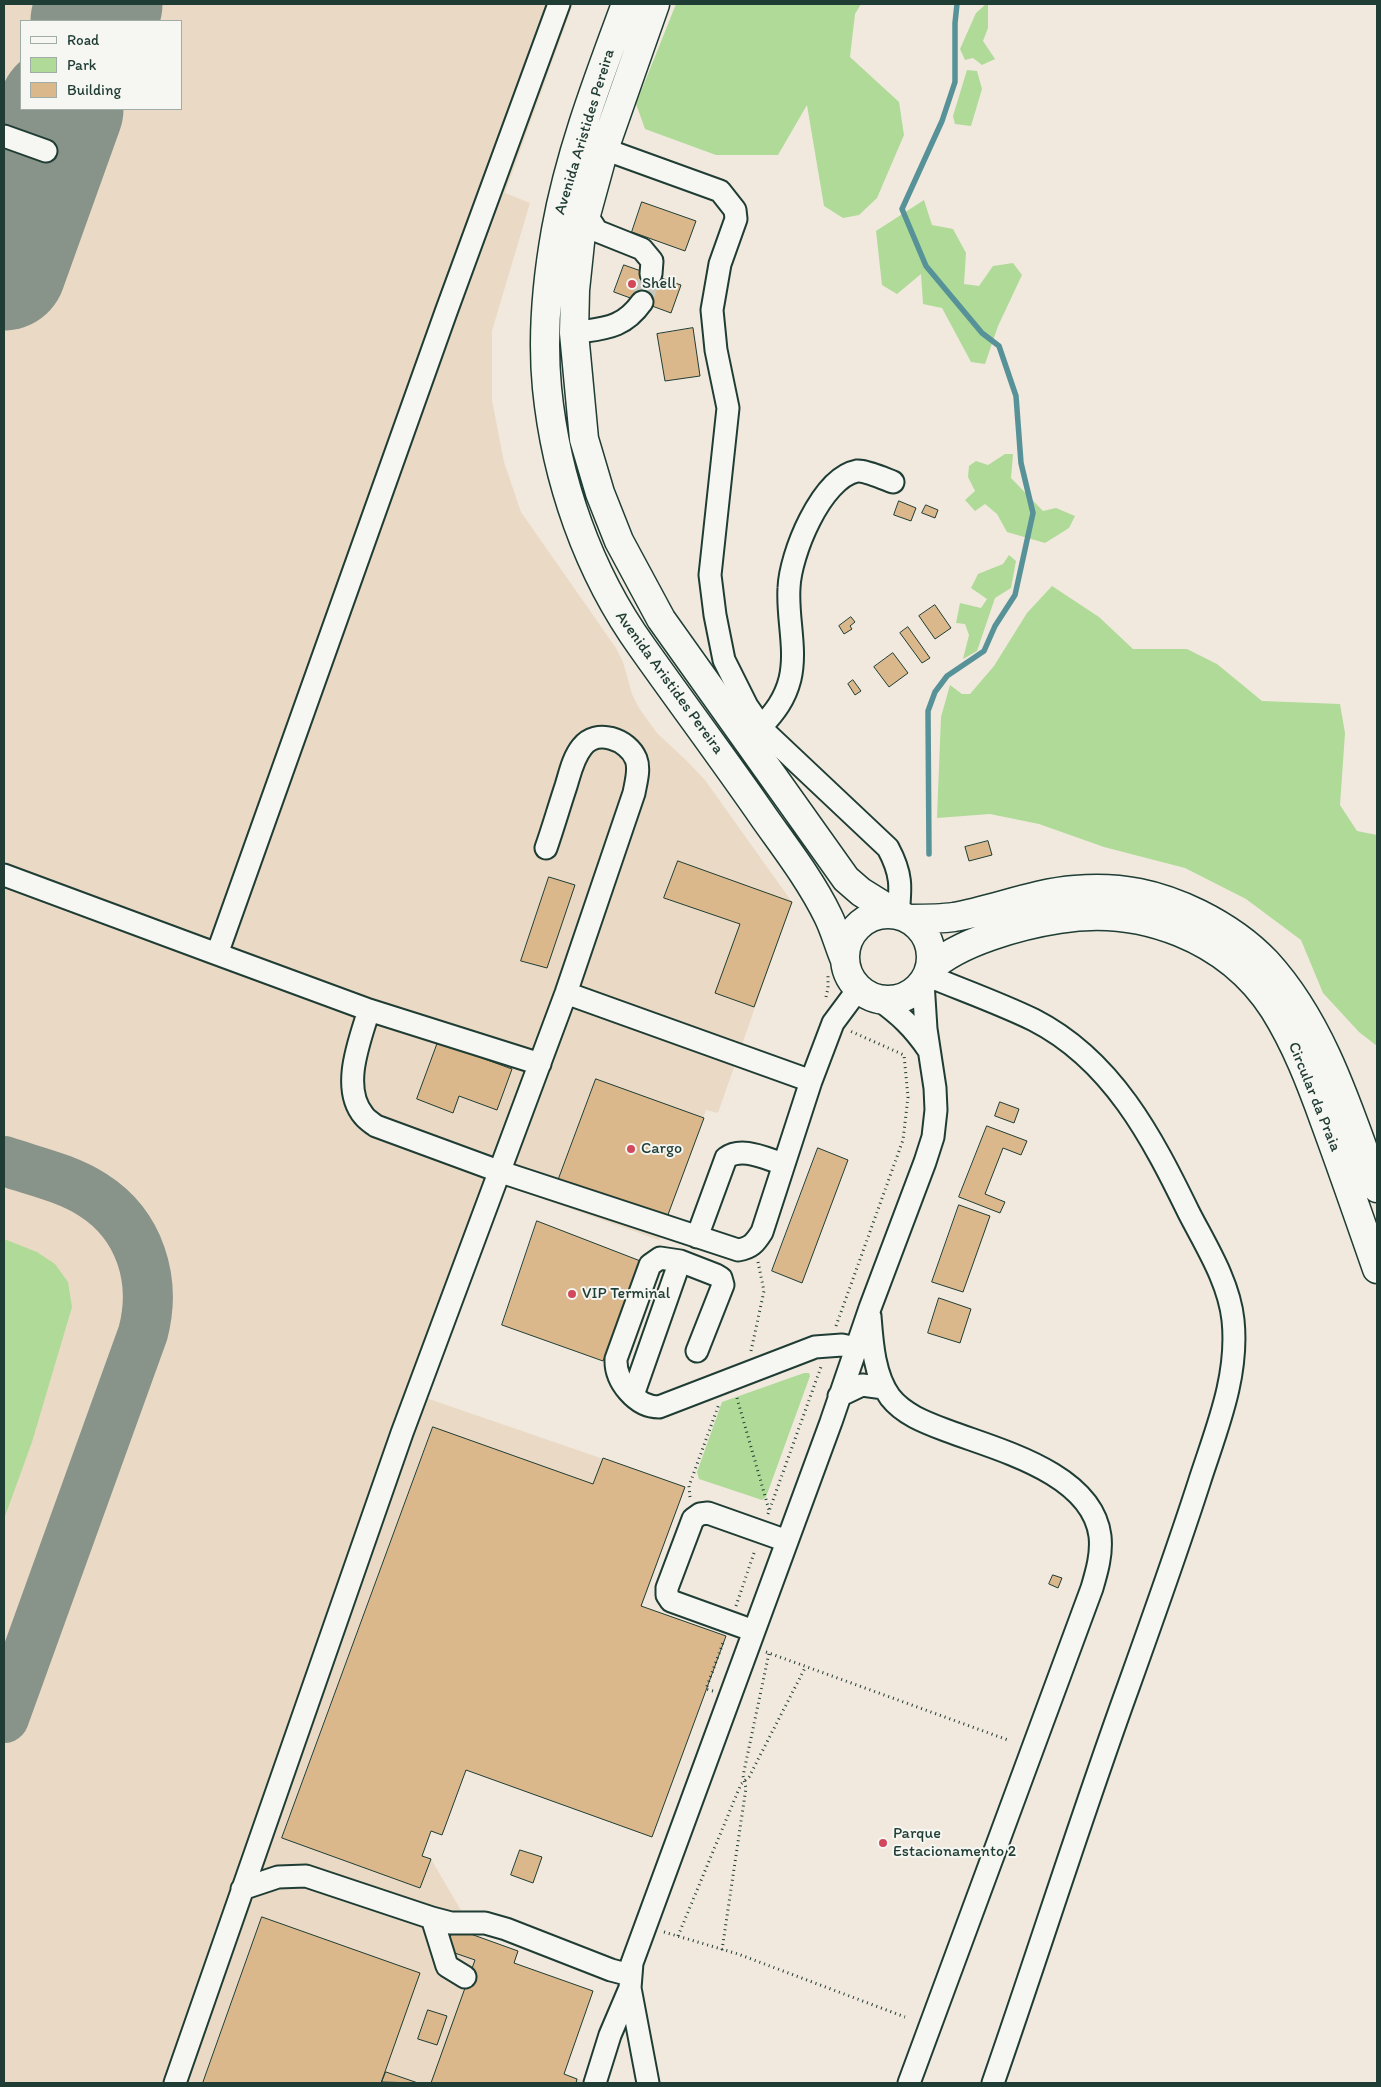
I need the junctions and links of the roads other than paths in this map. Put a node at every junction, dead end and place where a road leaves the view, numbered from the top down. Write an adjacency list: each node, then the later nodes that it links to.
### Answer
1 (559, 4): 16 (street)
2 (626, 4): 17 (highway, Avenida Aristides Pereira)
3 (654, 4): 5 (highway, Avenida Aristides Pereira)
4 (4, 136): 6 (street)
5 (604, 149): 7 (highway, Avenida Aristides Pereira); 12 (street)
6 (46, 151)
7 (586, 214): 8 (street); 10 (highway, Avenida Aristides Pereira)
8 (651, 274)
9 (642, 302): 10 (street)
10 (574, 333): 15 (highway, Avenida Aristides Pereira)
11 (893, 482): 12 (street)
12 (761, 727): 15 (street)
13 (546, 848): 19 (street)
14 (4, 875): 16 (street)
15 (903, 917): 17 (highway); 18 (highway); 27 (highway, Circular da Praia)
16 (217, 954): 21 (street)
17 (844, 960): 20 (highway)
18 (926, 975): 20 (highway); 22 (street); 30 (highway, Circular da Praia); 49 (street)
19 (566, 993): 23 (street); 24 (street)
20 (868, 994): 22 (street); 24 (street)
21 (369, 1010): 23 (street); 26 (street)
22 (930, 1052): 31 (street)
23 (540, 1064): 26 (street)
24 (811, 1081): 25 (street)
25 (784, 1164): 28 (street); 28 (street)
26 (501, 1172): 28 (street); 39 (street)
27 (1377, 1188)
28 (697, 1236)
29 (680, 1261): 33 (street); 35 (street); 35 (street)
30 (1377, 1269)
31 (870, 1308): 32 (street); 34 (street)
32 (856, 1348): 35 (street); 36 (street)
33 (697, 1351)
34 (884, 1388): 36 (street); 48 (street)
35 (633, 1395)
36 (839, 1396): 37 (street)
37 (788, 1541): 38 (street); 38 (street)
38 (754, 1631): 42 (street)
39 (242, 1889): 40 (street); 45 (street)
40 (432, 1918): 41 (street); 42 (street)
41 (465, 1977)
42 (630, 1981): 43 (street); 44 (street)
43 (610, 2035): 44 (street); 46 (street)
44 (639, 2037): 47 (street)
45 (180, 2080)
46 (595, 2083)
47 (648, 2083)
48 (909, 2083)
49 (993, 2083)

